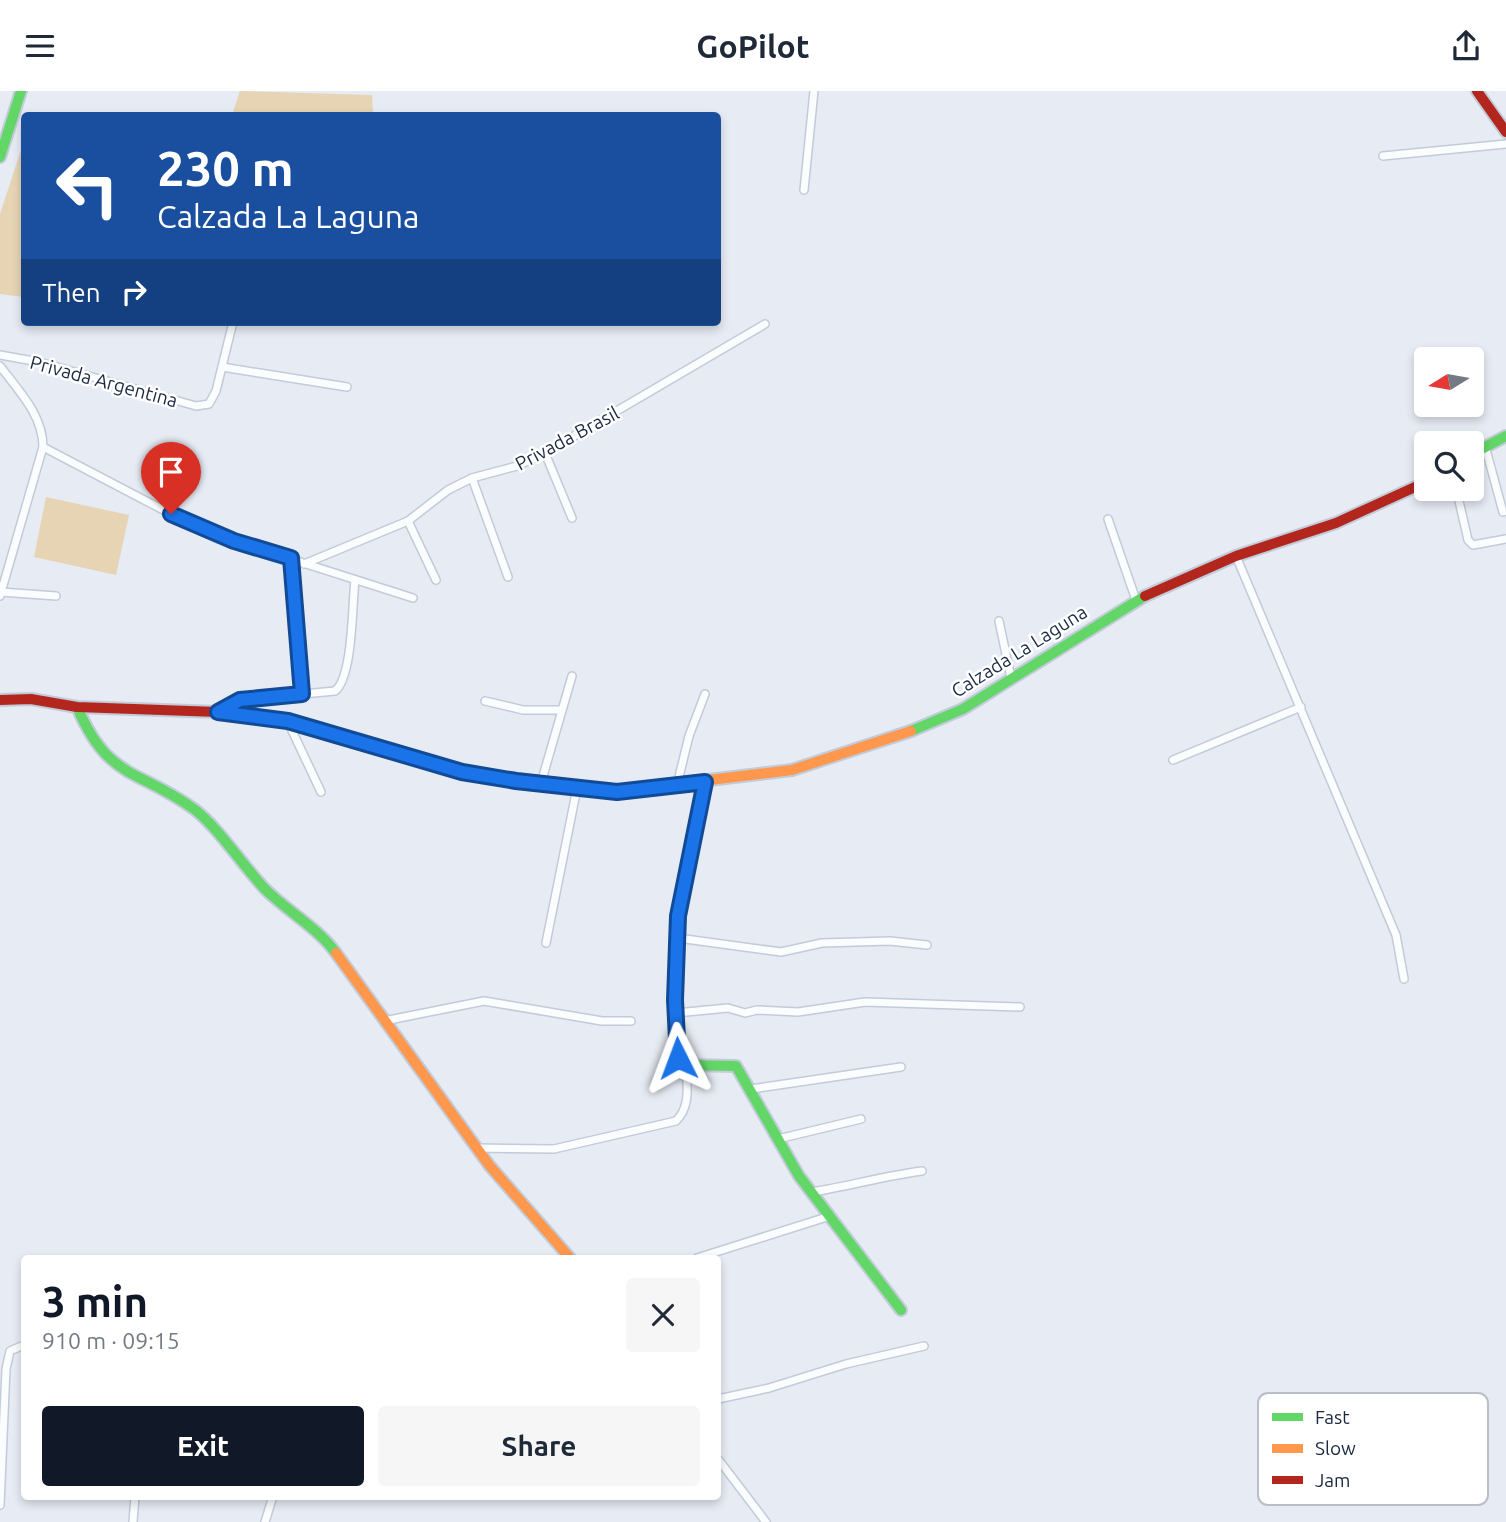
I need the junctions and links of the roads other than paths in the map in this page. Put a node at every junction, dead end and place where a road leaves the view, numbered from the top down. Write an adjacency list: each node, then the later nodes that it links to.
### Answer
1 (21, 91): 8 (street)
2 (814, 91): 9 (street)
3 (1477, 91): 4 (street)
4 (1500, 120): 5 (street)
5 (1506, 132)
6 (1506, 144): 7 (street)
7 (1383, 156)
8 (0, 157)
9 (804, 190)
10 (765, 324): 19 (street, Privada Brasil)
11 (232, 326): 14 (street)
12 (0, 355): 14 (street, Privada Argentina)
13 (0, 366): 18 (street)
14 (222, 367): 15 (street)
15 (347, 387)
16 (1506, 436): 17 (street)
17 (1485, 446): 23 (street)
18 (43, 447): 29 (street); 34 (street)
19 (545, 453): 20 (street, Privada Brasil); 24 (street)
20 (472, 478): 26 (street, Privada Brasil); 31 (street)
21 (1414, 487): 28 (street, Calzada La Laguna)
22 (1459, 501): 27 (street)
23 (1503, 512)
24 (572, 518)
25 (1108, 519): 37 (street)
26 (408, 521): 30 (street, Privada Brasil); 33 (street)
27 (1506, 539)
28 (1236, 556): 37 (street, Calzada La Laguna); 46 (street)
29 (291, 558): 30 (street); 41 (street)
30 (304, 564): 32 (street)
31 (508, 577)
32 (355, 580): 36 (street); 41 (street)
33 (436, 580)
34 (0, 594): 35 (street)
35 (56, 596)
36 (413, 598)
37 (1136, 600): 40 (street, Calzada La Laguna)
38 (999, 621): 40 (street)
39 (572, 676): 47 (street)
40 (1011, 678): 51 (street, Calzada La Laguna)
41 (302, 694): 48 (street)
42 (705, 694): 53 (street)
43 (0, 699): 45 (street, Calzada La Laguna)
44 (485, 701): 47 (street)
45 (77, 707): 48 (street, Calzada La Laguna); 62 (street)
46 (1301, 707): 50 (street); 59 (street)
47 (560, 710): 52 (street)
48 (218, 712): 49 (street, Calzada La Laguna)
49 (288, 721): 52 (street, Calzada La Laguna); 55 (street)
50 (1173, 760)
51 (705, 782): 53 (street, Calzada La Laguna); 56 (street)
52 (540, 783): 54 (street, Calzada La Laguna)
53 (677, 785): 54 (street, Calzada La Laguna)
54 (577, 788): 57 (street)
55 (321, 792)
56 (678, 938): 58 (street); 61 (street)
57 (545, 943)
58 (928, 945)
59 (1404, 979)
60 (1020, 1007): 61 (street)
61 (676, 1013): 64 (street)
62 (383, 1021): 63 (street); 69 (street)
63 (631, 1021)
64 (686, 1065): 66 (street); 69 (street)
65 (901, 1067): 66 (street)
66 (751, 1089): 68 (street)
67 (861, 1119): 68 (street)
68 (778, 1139): 71 (street)
69 (476, 1147): 73 (street)
70 (922, 1171): 71 (street)
71 (812, 1192): 72 (street)
72 (831, 1216): 74 (street); 75 (street)
73 (564, 1255)
74 (708, 1255)
75 (901, 1310)
76 (21, 1346): 82 (street)
77 (924, 1346): 78 (street)
78 (721, 1398)
79 (721, 1463): 85 (street)
80 (135, 1500): 83 (street)
81 (272, 1500): 84 (street)
82 (0, 1505)
83 (133, 1522)
84 (265, 1522)
85 (766, 1522)

